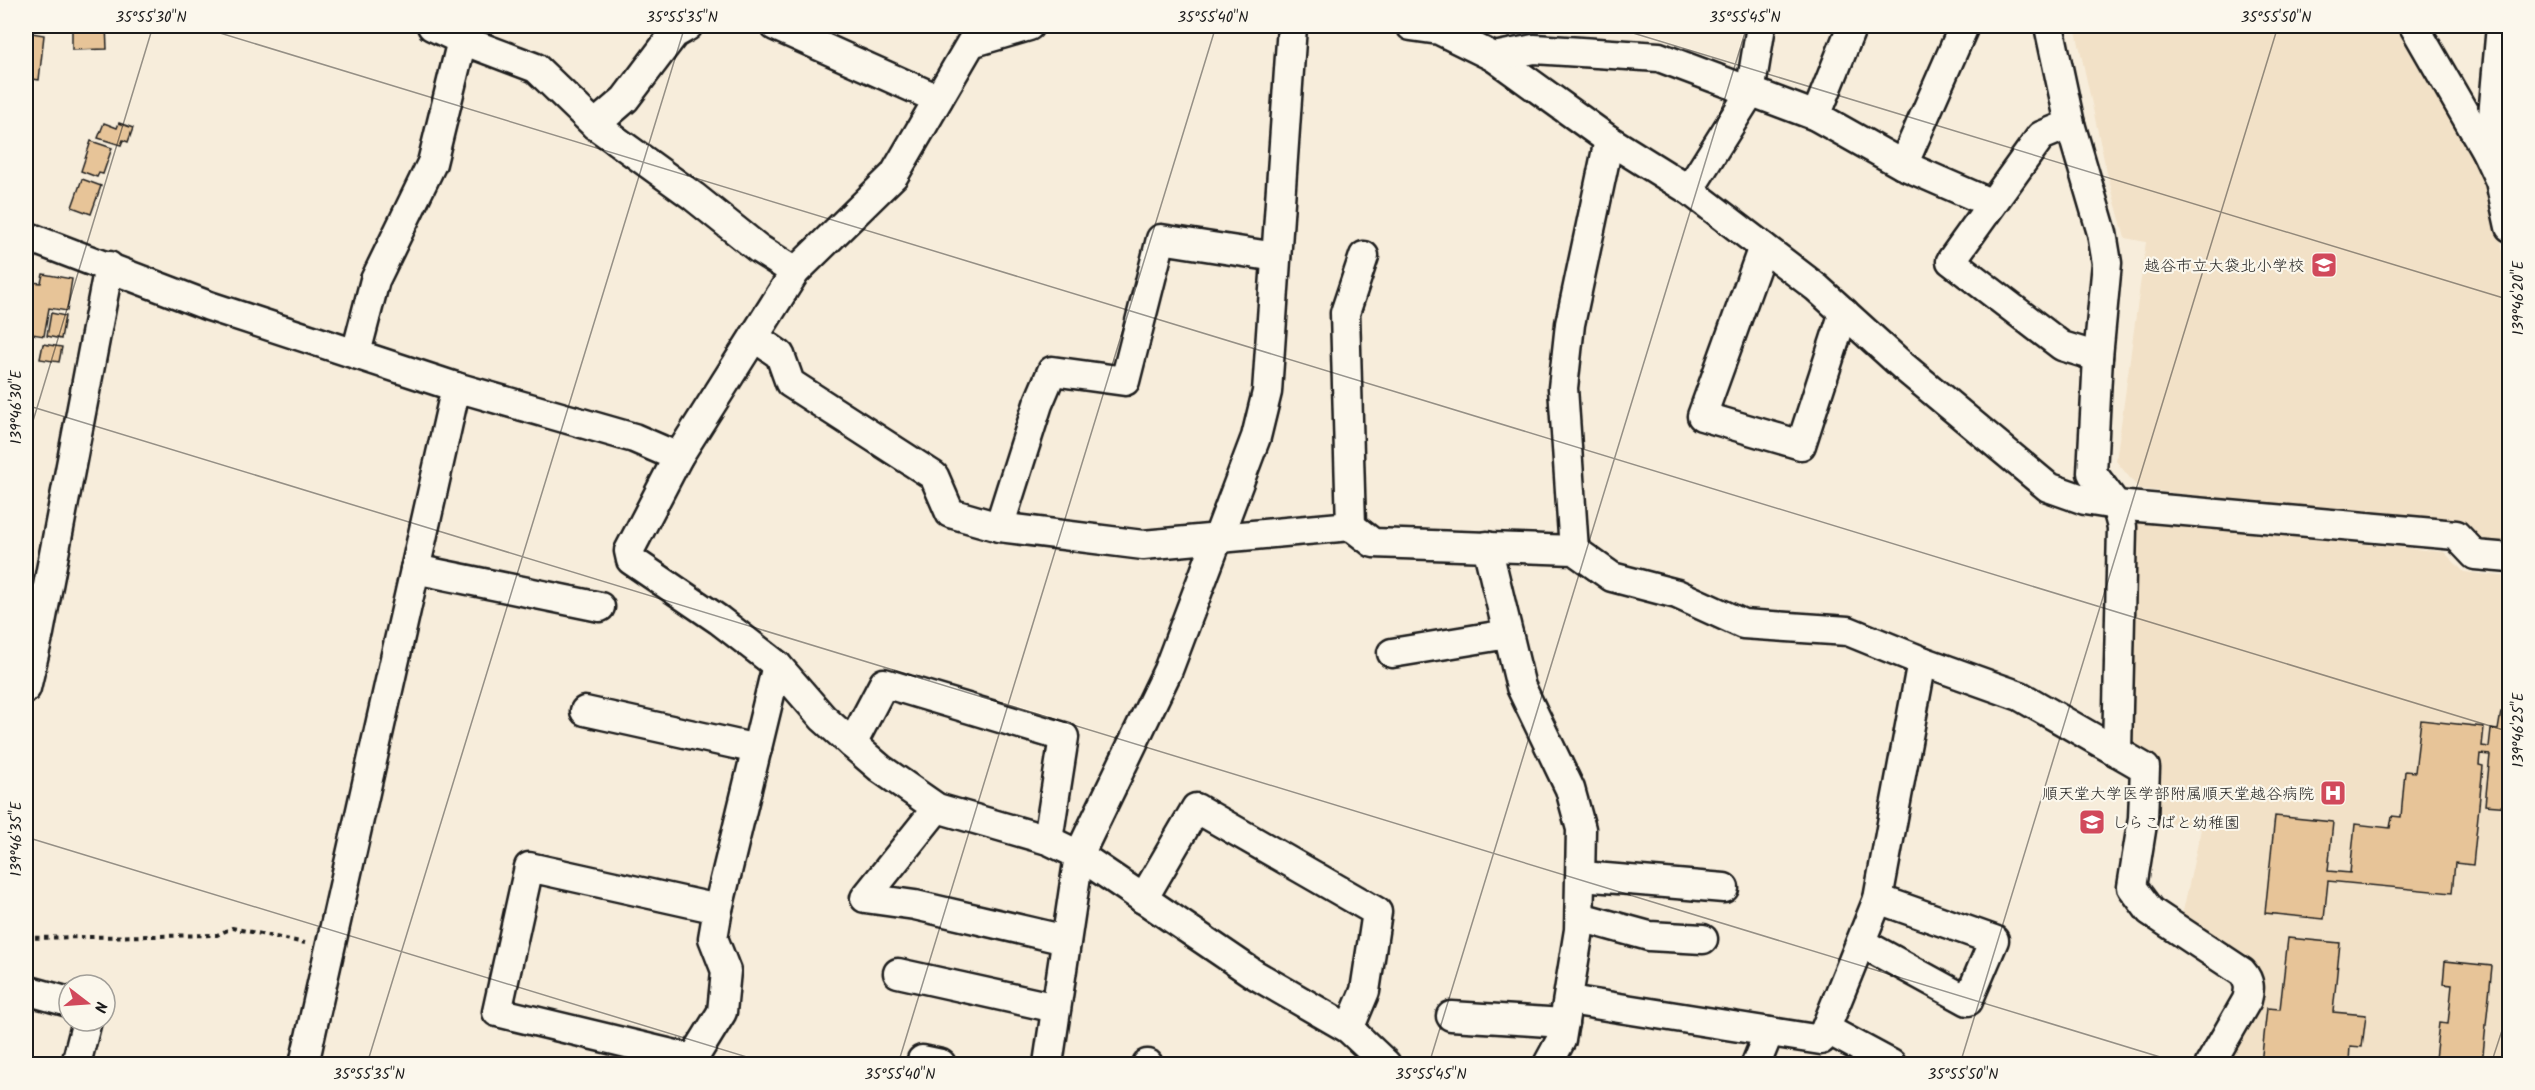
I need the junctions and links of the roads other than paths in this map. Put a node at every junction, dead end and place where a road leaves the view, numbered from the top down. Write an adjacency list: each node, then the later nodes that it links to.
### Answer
1 (432, 26): 14 (street)
2 (688, 26): 21 (street)
3 (775, 26): 17 (street)
4 (1029, 26): 13 (street)
5 (1292, 26): 32 (street)
6 (1411, 26): 15 (street)
7 (1761, 26): 16 (street)
8 (1852, 26): 18 (street)
9 (1964, 26): 24 (street)
10 (2049, 26): 20 (street)
11 (2414, 26): 23 (street)
12 (2501, 26): 19 (street)
13 (973, 34): 17 (street)
14 (462, 40): 21 (street); 37 (street)
15 (1494, 57): 16 (street); 22 (street)
16 (1750, 93): 18 (street); 26 (street)
17 (938, 99): 34 (street)
18 (1816, 116): 24 (street)
19 (2501, 121): 23 (street)
20 (2070, 123): 27 (street); 38 (street)
21 (595, 125): 34 (street)
22 (1609, 140): 26 (street); 46 (street)
23 (2487, 151): 25 (street)
24 (1903, 165): 27 (street)
25 (2505, 181): 28 (street)
26 (1689, 190): 30 (street)
27 (1990, 203): 38 (street)
28 (2510, 226)
29 (26, 236): 33 (street)
30 (1763, 247): 35 (street); 35 (street)
31 (1365, 256): 42 (street)
32 (1276, 257): 43 (street); 44 (street)
33 (109, 266): 37 (street); 50 (street)
34 (795, 272): 36 (street)
35 (1844, 312): 41 (street)
36 (754, 337): 40 (street); 43 (street)
37 (356, 353): 39 (street)
38 (2098, 357): 41 (street)
39 (456, 387): 40 (street); 48 (street)
40 (678, 457): 54 (street)
41 (2116, 505): 47 (street); 59 (street)
42 (1351, 526): 44 (street); 45 (street)
43 (999, 527): 44 (street)
44 (1218, 538): 62 (street)
45 (1487, 546): 46 (street); 51 (street)
46 (1574, 550): 53 (street)
47 (2510, 558)
48 (415, 569): 49 (street); 84 (street)
49 (600, 608)
50 (32, 632): 55 (street)
51 (1508, 634): 52 (street); 63 (street)
52 (1392, 653)
53 (1922, 661): 59 (street); 66 (street)
54 (777, 665): 57 (street); 58 (street)
55 (26, 688)
56 (585, 711): 58 (street)
57 (852, 744): 60 (street); 61 (street)
58 (757, 749): 67 (street)
59 (2117, 752): 92 (street)
60 (937, 807): 61 (street); 70 (street)
61 (1048, 840): 62 (street)
62 (1079, 855): 65 (street); 70 (street)
63 (1582, 876): 64 (street); 68 (street)
64 (1724, 888)
65 (1143, 899): 78 (street); 78 (street)
66 (1878, 899): 71 (street); 71 (street)
67 (718, 909): 82 (street); 82 (street)
68 (1580, 917): 69 (street); 76 (street)
69 (1703, 939)
70 (1066, 940): 75 (street)
71 (1862, 943): 79 (street)
72 (898, 973): 75 (street)
73 (26, 990): 74 (street)
74 (57, 999)
75 (1056, 1008): 87 (street)
76 (1566, 1011): 77 (street); 80 (street); 89 (street)
77 (1451, 1016)
78 (1349, 1029): 88 (street)
79 (1826, 1029): 80 (street); 91 (street)
80 (1769, 1032): 90 (street)
81 (84, 1033): 83 (street)
82 (692, 1062)
83 (76, 1065)
84 (304, 1065)
85 (921, 1065): 86 (street)
86 (941, 1065)
87 (1048, 1065)
88 (1386, 1065)
89 (1548, 1065)
90 (1756, 1065)
91 (1891, 1065)
92 (2210, 1065)

